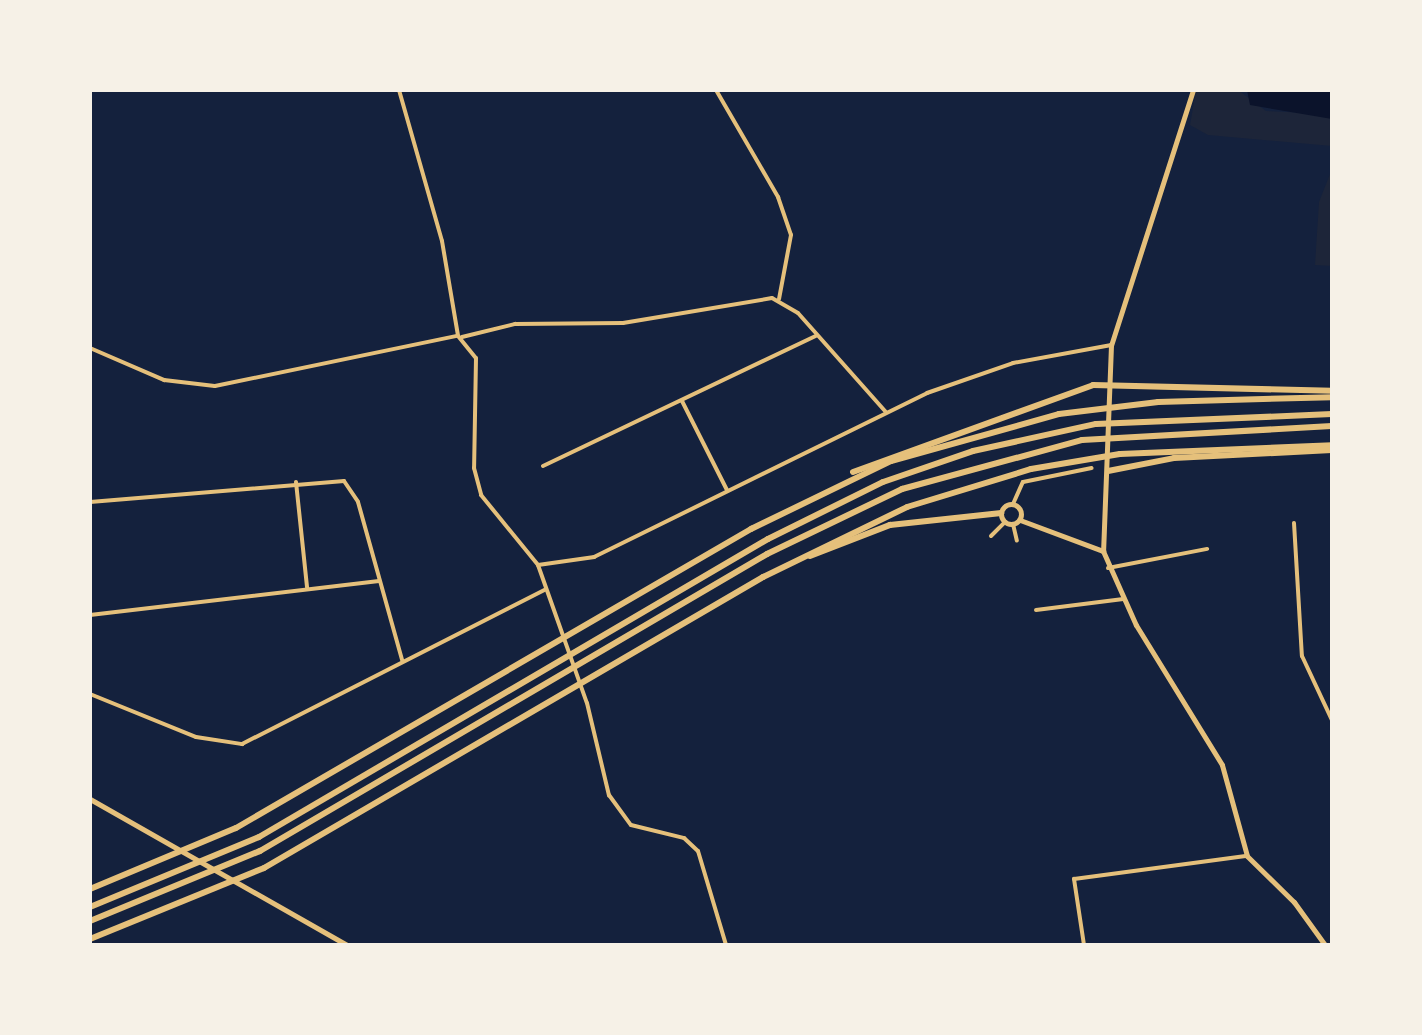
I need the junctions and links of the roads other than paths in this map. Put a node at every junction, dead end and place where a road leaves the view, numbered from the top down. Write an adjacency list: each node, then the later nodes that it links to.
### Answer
1 (398, 90): 6 (street)
2 (716, 90): 4 (street)
3 (1193, 90): 7 (street)
4 (779, 300): 5 (street); 6 (street)
5 (816, 336): 11 (street); 12 (street)
6 (460, 337): 8 (street); 31 (street)
7 (1111, 345): 9 (street); 12 (street)
8 (90, 348)
9 (1110, 382): 10 (highway); 18 (street); 21 (highway)
10 (1332, 394): 21 (highway)
11 (682, 401): 16 (street); 20 (street)
12 (886, 412): 20 (street)
13 (1332, 414): 46 (highway)
14 (1332, 426): 47 (highway)
15 (1332, 448): 18 (highway); 33 (highway)
16 (543, 466)
17 (1092, 468): 23 (street)
18 (1108, 471): 30 (street)
19 (296, 482): 22 (street); 34 (street); 35 (street)
20 (727, 490): 31 (street)
21 (817, 493): 45 (highway)
22 (90, 502)
23 (1013, 504): 24 (street); 25 (street)
24 (1006, 520): 25 (street); 27 (street); 28 (street); 33 (highway)
25 (1020, 520): 30 (street)
26 (1294, 523): 42 (street)
27 (992, 536)
28 (1017, 541)
29 (1206, 549): 32 (street)
30 (1104, 551): 32 (street)
31 (538, 565): 36 (street)
32 (1108, 568): 37 (street)
33 (763, 578): 48 (highway)
34 (379, 582): 35 (street); 40 (street)
35 (307, 588): 39 (street)
36 (546, 589): 40 (street); 50 (street)
37 (1122, 600): 38 (street); 44 (street)
38 (1036, 610)
39 (90, 614)
40 (402, 660): 41 (street)
41 (90, 694)
42 (1332, 720)
43 (90, 799): 49 (street)
44 (1247, 856): 51 (street); 52 (street)
45 (90, 889)
46 (90, 907)
47 (90, 921)
48 (90, 938)
49 (347, 945)
50 (726, 945)
51 (1084, 945)
52 (1325, 945)

